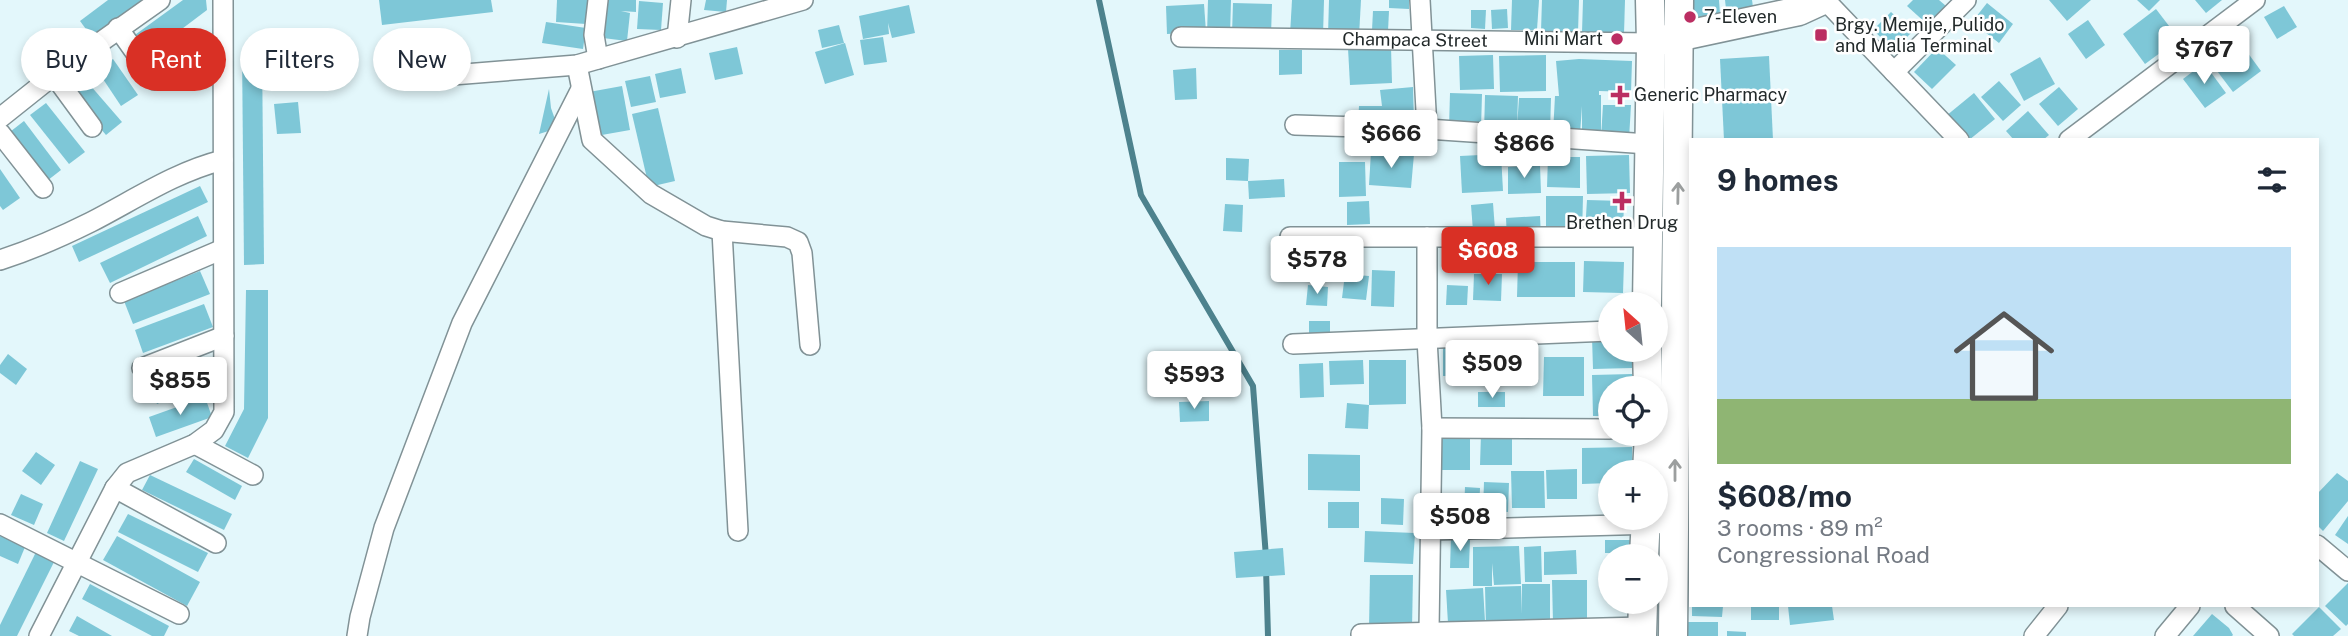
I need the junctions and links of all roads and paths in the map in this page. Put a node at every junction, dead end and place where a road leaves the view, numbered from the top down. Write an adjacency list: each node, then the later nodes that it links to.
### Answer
1 (160, 0): 12 (street)
2 (223, 0): 35 (street)
3 (598, 0): 20 (street)
4 (681, 0): 16 (street)
5 (803, 0): 16 (street)
6 (1420, 0): 18 (street)
7 (1650, 0): 19 (main road)
8 (1679, 0): 14 (main road)
9 (1824, 0): 14 (main road); 22 (street)
10 (1966, 0): 22 (street)
11 (2255, 0): 33 (street)
12 (118, 28): 13 (street); 17 (street)
13 (112, 32)
14 (1679, 36): 19 (main road); 59 (main road, one-way to 14)
15 (1181, 37): 18 (street, Champaca Street)
16 (677, 38): 20 (street)
17 (126, 39)
18 (1423, 40): 19 (street, Champaca Street); 30 (street)
19 (1651, 43): 34 (main road)
20 (598, 59): 21 (street)
21 (577, 65): 23 (street); 24 (street)
22 (1894, 72): 32 (street)
23 (471, 74)
24 (581, 89): 37 (street); 75 (street)
25 (34, 91): 27 (street)
26 (66, 91): 29 (street)
27 (0, 118)
28 (1295, 125): 30 (street)
29 (92, 127)
30 (1427, 129): 34 (street)
31 (0, 133): 36 (street)
32 (1957, 138)
33 (2072, 138)
34 (1648, 144): 40 (main road)
35 (223, 160): 41 (street); 42 (street)
36 (43, 188)
37 (722, 231): 49 (street); 61 (street)
38 (1290, 237): 39 (street)
39 (1427, 237): 40 (street); 47 (street)
40 (1648, 237): 43 (main road)
41 (223, 250): 44 (street); 46 (street)
42 (0, 260)
43 (1647, 292)
44 (120, 293)
45 (1598, 332): 47 (street)
46 (224, 336): 50 (street); 53 (street)
47 (1427, 339): 48 (street); 51 (street)
48 (1293, 344)
49 (810, 345)
50 (142, 368)
51 (1432, 428): 52 (street); 60 (street)
52 (1598, 429)
53 (195, 444): 54 (street); 55 (street)
54 (253, 475)
55 (115, 488): 62 (street); 65 (street)
56 (1598, 523): 60 (street)
57 (1668, 523): 59 (street)
58 (0, 524): 65 (street)
59 (1675, 524): 64 (main road)
60 (1431, 530): 72 (street)
61 (738, 531)
62 (216, 543)
63 (2319, 547): 66 (street)
64 (1682, 558): 76 (main road)
65 (76, 562): 70 (street); 74 (street)
66 (2348, 571)
67 (2057, 607): 77 (street)
68 (2189, 607): 78 (street)
69 (2236, 607): 79 (street)
70 (179, 614)
71 (1642, 622): 72 (street)
72 (1429, 631): 73 (street)
73 (1361, 634)
74 (42, 635)
75 (357, 636)
76 (1673, 636)
77 (2034, 636)
78 (2165, 636)
79 (2269, 636)

